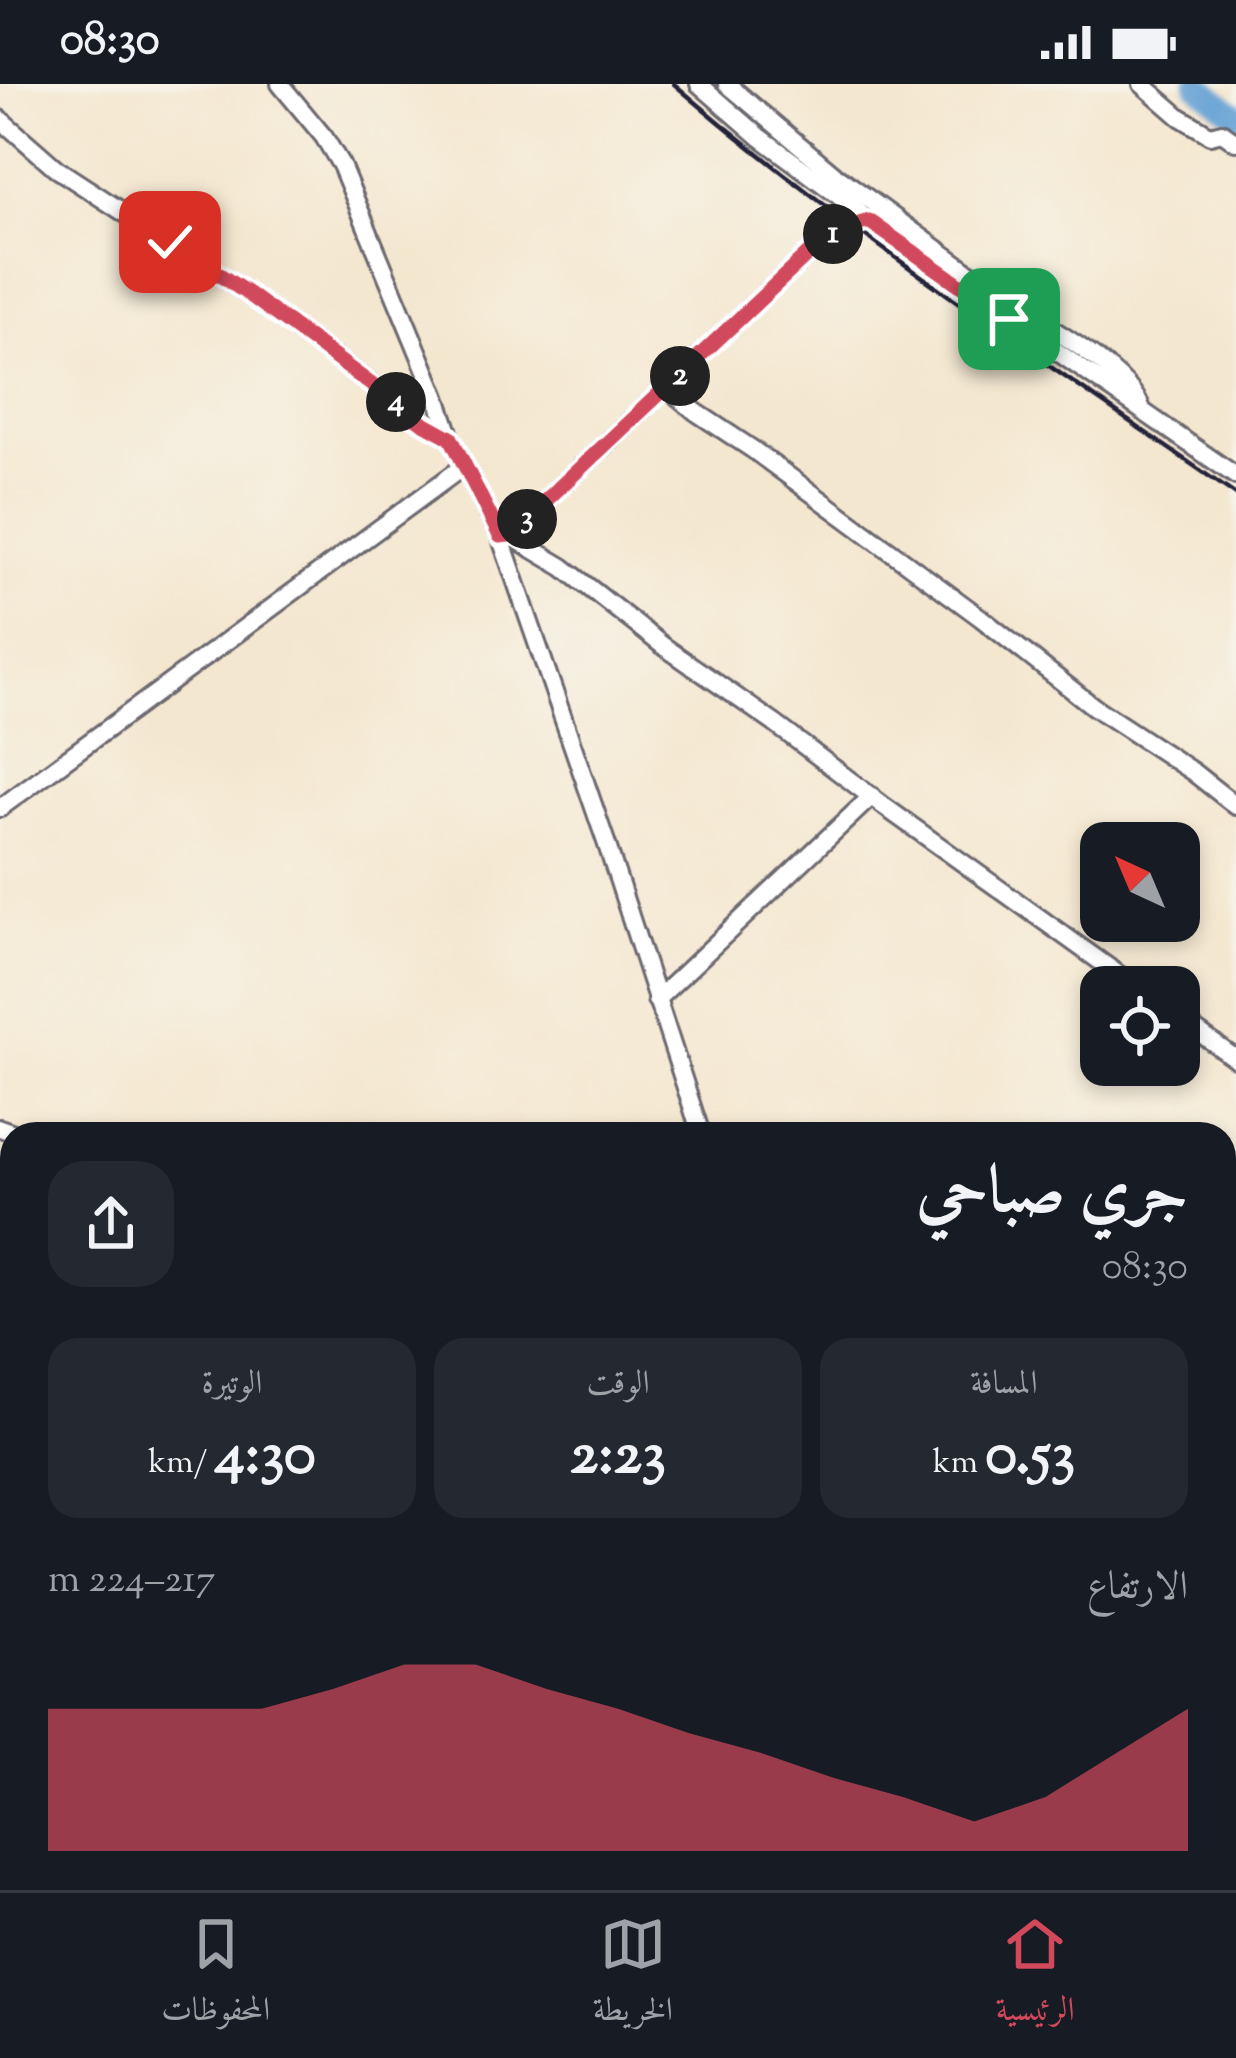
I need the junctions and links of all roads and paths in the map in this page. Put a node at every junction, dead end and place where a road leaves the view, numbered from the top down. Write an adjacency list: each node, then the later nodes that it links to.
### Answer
1 (280, 84): 12 (street)
2 (699, 84): 8 (street)
3 (727, 84): 7 (street)
4 (1142, 84): 6 (street)
5 (0, 119): 14 (street)
6 (1236, 142)
7 (834, 174): 8 (street); 10 (street)
8 (853, 206): 9 (street)
9 (869, 221): 11 (street); 13 (street)
10 (1000, 297): 11 (street); 15 (street)
11 (1009, 319): 15 (street)
12 (433, 386): 14 (street); 16 (street)
13 (668, 388): 19 (street); 21 (street)
14 (407, 410): 16 (street)
15 (1143, 412): 18 (street)
16 (451, 438): 17 (street)
17 (464, 466): 19 (street); 22 (street)
18 (1236, 476)
19 (504, 536): 20 (street); 24 (street)
20 (872, 796): 23 (street); 24 (street)
21 (1236, 806)
22 (0, 808)
23 (1107, 966)
24 (656, 1000): 27 (street)
25 (1200, 1033): 26 (street)
26 (1236, 1059)
27 (696, 1122)

